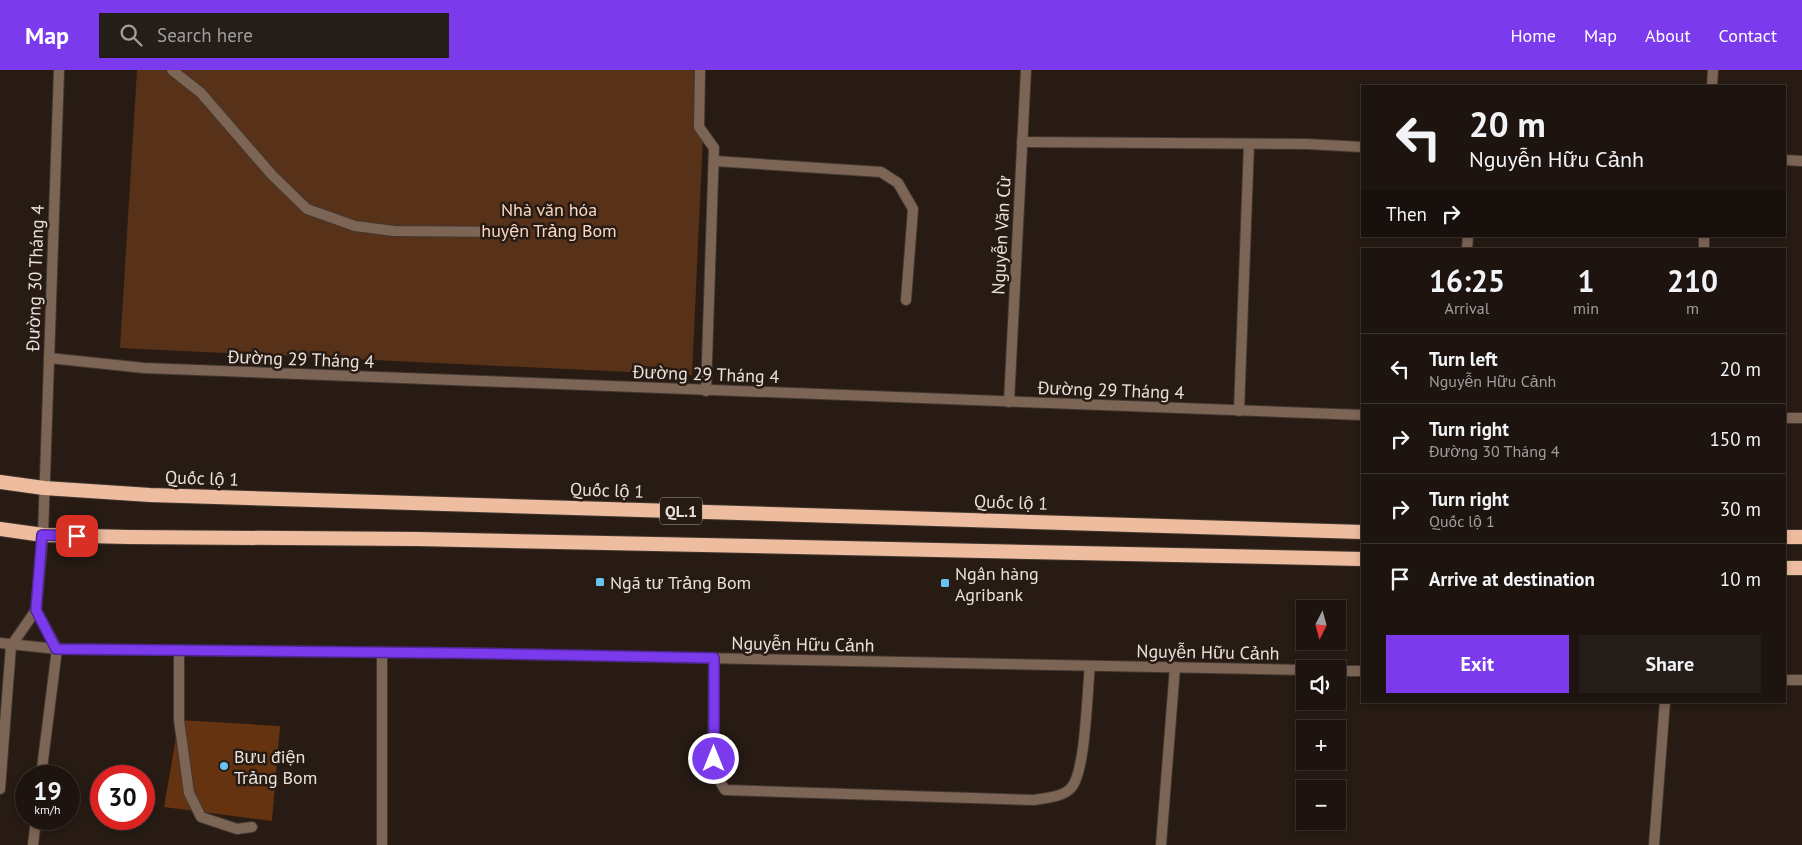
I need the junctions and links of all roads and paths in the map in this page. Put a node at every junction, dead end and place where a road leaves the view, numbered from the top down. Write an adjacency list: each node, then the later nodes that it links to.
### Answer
1 (59, 70): 15 (street, Đường 30 Tháng 4)
2 (172, 70): 13 (street)
3 (700, 70): 11 (street)
4 (1026, 70): 7 (street, Nguyễn Văn Cừ)
5 (1713, 70): 6 (street)
6 (1712, 85)
7 (1022, 142): 8 (street); 17 (street, Nguyễn Văn Cừ)
8 (1249, 144): 9 (street); 18 (street)
9 (1361, 147)
10 (1786, 160): 12 (street)
11 (714, 161): 14 (street); 16 (street)
12 (1802, 161)
13 (516, 232)
14 (906, 300)
15 (49, 358): 16 (street, Đường 29 Tháng 4); 23 (street, Đường 30 Tháng 4)
16 (706, 391): 17 (street, Đường 29 Tháng 4)
17 (1009, 402): 18 (street, Đường 29 Tháng 4)
18 (1239, 411): 19 (street, Đường 29 Tháng 4)
19 (1361, 415)
20 (1786, 418): 21 (street)
21 (1802, 418)
22 (0, 482): 23 (highway, Quốc lộ 1 / QL.1)
23 (44, 488): 25 (highway, Quốc lộ 1 / QL.1); 26 (street, Đường 30 Tháng 4)
24 (0, 530): 26 (highway, QL.1)
25 (1361, 532)
26 (42, 535): 29 (highway, QL.1); 32 (street)
27 (1786, 537): 28 (highway)
28 (1802, 537)
29 (1361, 559)
30 (1786, 568): 31 (highway)
31 (1802, 568)
32 (36, 610): 34 (street); 35 (street)
33 (0, 643): 34 (street, Nguyễn Hữu Cảnh)
34 (11, 646): 35 (street, Nguyễn Hữu Cảnh); 48 (street)
35 (56, 649): 36 (street, Nguyễn Hữu Cảnh); 47 (street)
36 (180, 650): 37 (street, Nguyễn Hữu Cảnh); 49 (street)
37 (382, 652): 38 (street, Nguyễn Hữu Cảnh); 52 (street)
38 (714, 658): 39 (street, Nguyễn Hữu Cảnh); 39 (street)
39 (1090, 666): 40 (street, Nguyễn Hữu Cảnh)
40 (1175, 667): 41 (street, Nguyễn Hữu Cảnh); 53 (street)
41 (1296, 670)
42 (1346, 671): 43 (street)
43 (1361, 671)
44 (1786, 680): 45 (street)
45 (1802, 680)
46 (1665, 703): 54 (street)
47 (42, 765)
48 (0, 788)
49 (252, 827)
50 (35, 830): 51 (street)
51 (33, 845)
52 (382, 845)
53 (1161, 845)
54 (1654, 845)

